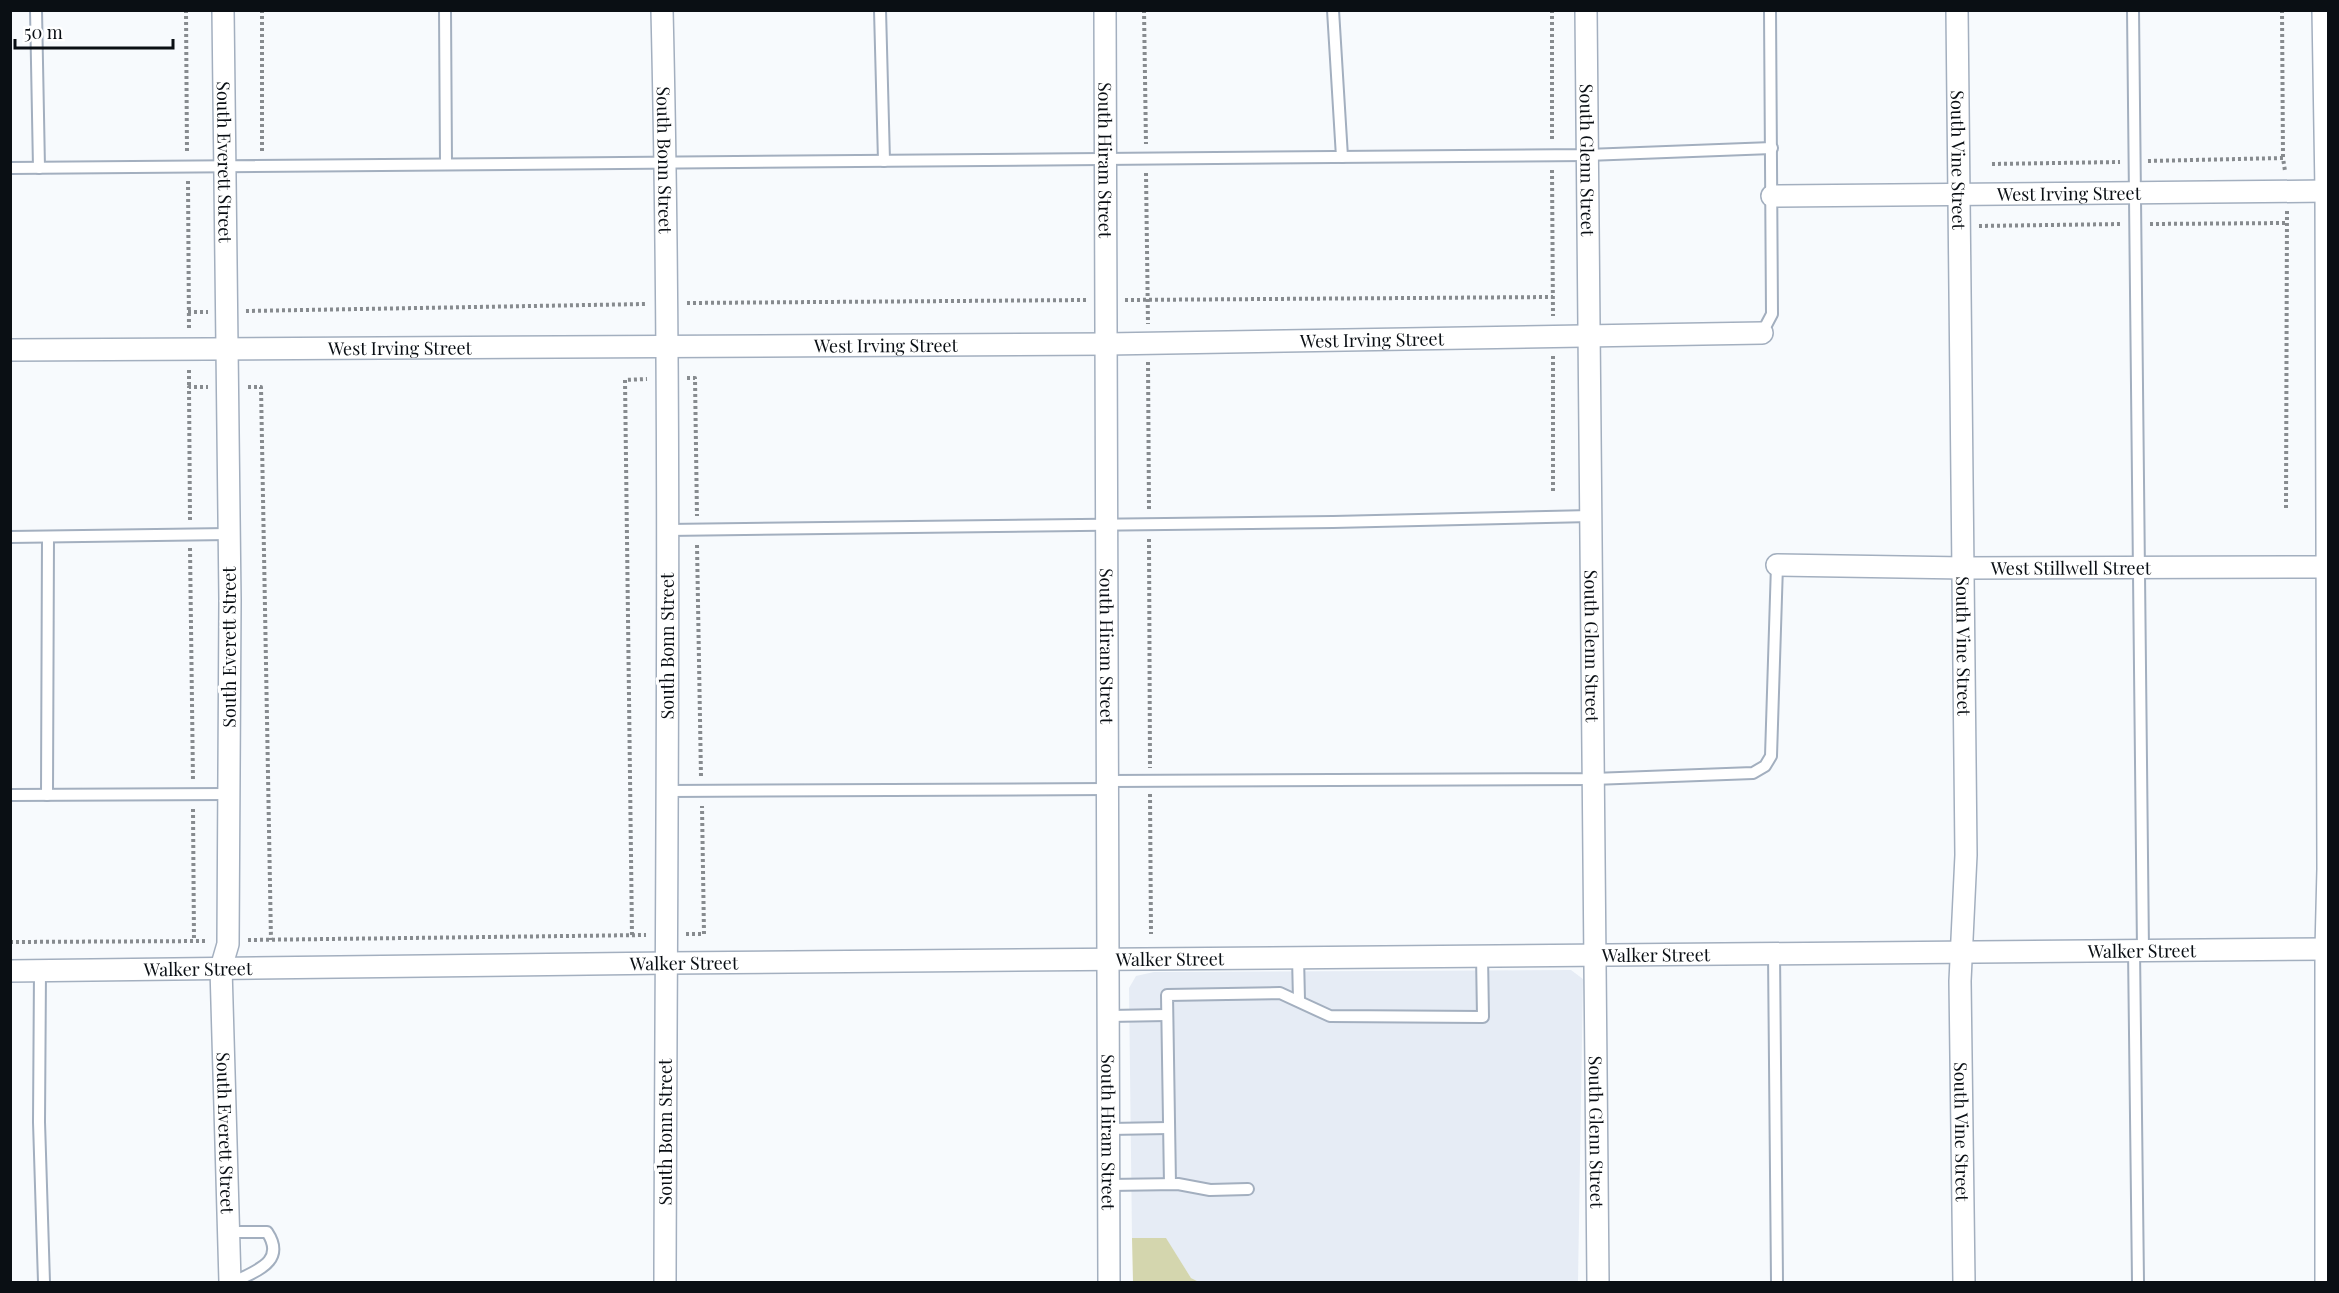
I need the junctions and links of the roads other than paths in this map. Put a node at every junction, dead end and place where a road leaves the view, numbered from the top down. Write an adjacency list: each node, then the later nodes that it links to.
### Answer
1 (36, 10): 22 (lane)
2 (224, 10): 20 (street, South Everett Street)
3 (445, 10): 19 (lane)
4 (662, 10): 18 (street, South Bonn Street)
5 (880, 10): 17 (lane)
6 (1105, 10): 16 (street, South Hiram Street)
7 (1333, 10): 15 (lane)
8 (1586, 10): 14 (street, South Glenn Street)
9 (1770, 10): 13 (lane)
10 (1957, 10): 25 (street, South Vine Street)
11 (2133, 10): 24 (lane)
12 (2324, 10): 23 (street)
13 (1772, 148): 14 (lane); 26 (lane)
14 (1587, 155): 15 (lane); 28 (street, South Glenn Street)
15 (1342, 157): 16 (lane)
16 (1106, 159): 17 (lane); 29 (street, South Hiram Street)
17 (884, 161): 18 (lane)
18 (665, 162): 19 (lane); 30 (street, South Bonn Street)
19 (446, 164): 20 (lane)
20 (225, 166): 22 (lane); 31 (street, South Everett Street)
21 (10, 168): 22 (lane)
22 (39, 168)
23 (2327, 191): 24 (street, West Irving Street); 40 (street)
24 (2135, 193): 25 (street, West Irving Street); 42 (lane)
25 (1960, 195): 26 (street, West Irving Street); 41 (street, South Vine Street)
26 (1772, 196): 27 (lane)
27 (1762, 333): 28 (street, West Irving Street)
28 (1590, 335): 29 (street, West Irving Street); 33 (street, South Glenn Street)
29 (1107, 344): 30 (street, West Irving Street); 34 (street, South Hiram Street)
30 (666, 347): 31 (street, West Irving Street); 35 (street, South Bonn Street)
31 (227, 349): 32 (street, West Irving Street); 36 (street, South Everett Street)
32 (10, 350)
33 (1591, 516): 34 (lane); 43 (street, South Glenn Street)
34 (1107, 524): 35 (lane); 44 (street, South Hiram Street)
35 (667, 530): 45 (street, South Bonn Street)
36 (229, 534): 38 (lane); 46 (street, South Everett Street)
37 (10, 537): 38 (lane)
38 (48, 537): 48 (lane)
39 (1777, 565): 41 (street, West Stillwell Street); 43 (lane)
40 (2328, 567): 42 (street, West Stillwell Street); 49 (street)
41 (1964, 568): 42 (street, West Stillwell Street); 51 (street, South Vine Street)
42 (2139, 568): 50 (lane)
43 (1593, 779): 44 (lane); 53 (street, South Glenn Street)
44 (1108, 785): 45 (lane); 56 (street, South Hiram Street)
45 (667, 791): 57 (street, South Bonn Street)
46 (228, 794): 48 (lane); 58 (street, South Everett Street)
47 (10, 795): 48 (lane)
48 (47, 795)
49 (2327, 949): 50 (street, Walker Street); 78 (street)
50 (2138, 950): 51 (street, Walker Street); 77 (lane)
51 (1961, 952): 52 (street, Walker Street); 76 (street, South Vine Street)
52 (1774, 953): 53 (street, Walker Street); 75 (lane)
53 (1594, 954): 54 (street, Walker Street); 74 (street, South Glenn Street)
54 (1482, 955): 55 (street, Walker Street); 61 (lane)
55 (1298, 957): 56 (street, Walker Street); 61 (lane)
56 (1109, 959): 57 (street, Walker Street); 63 (street, South Hiram Street)
57 (668, 963): 58 (street, Walker Street); 72 (street, South Bonn Street)
58 (221, 968): 60 (street, Walker Street); 69 (street, South Everett Street)
59 (10, 971): 60 (street, Walker Street)
60 (40, 971): 70 (lane)
61 (1299, 1000): 62 (lane)
62 (1167, 1015): 63 (lane); 64 (lane)
63 (1109, 1016): 65 (street, South Hiram Street)
64 (1169, 1128): 65 (lane); 66 (lane)
65 (1109, 1129): 67 (street, South Hiram Street)
66 (1170, 1184): 67 (lane); 68 (lane)
67 (1109, 1185): 73 (street, South Hiram Street)
68 (1248, 1189)
69 (228, 1232): 71 (street, South Everett Street); 71 (lane)
70 (44, 1282)
71 (232, 1282)
72 (665, 1282)
73 (1109, 1282)
74 (1598, 1282)
75 (1777, 1282)
76 (1964, 1282)
77 (2138, 1282)
78 (2326, 1282)

